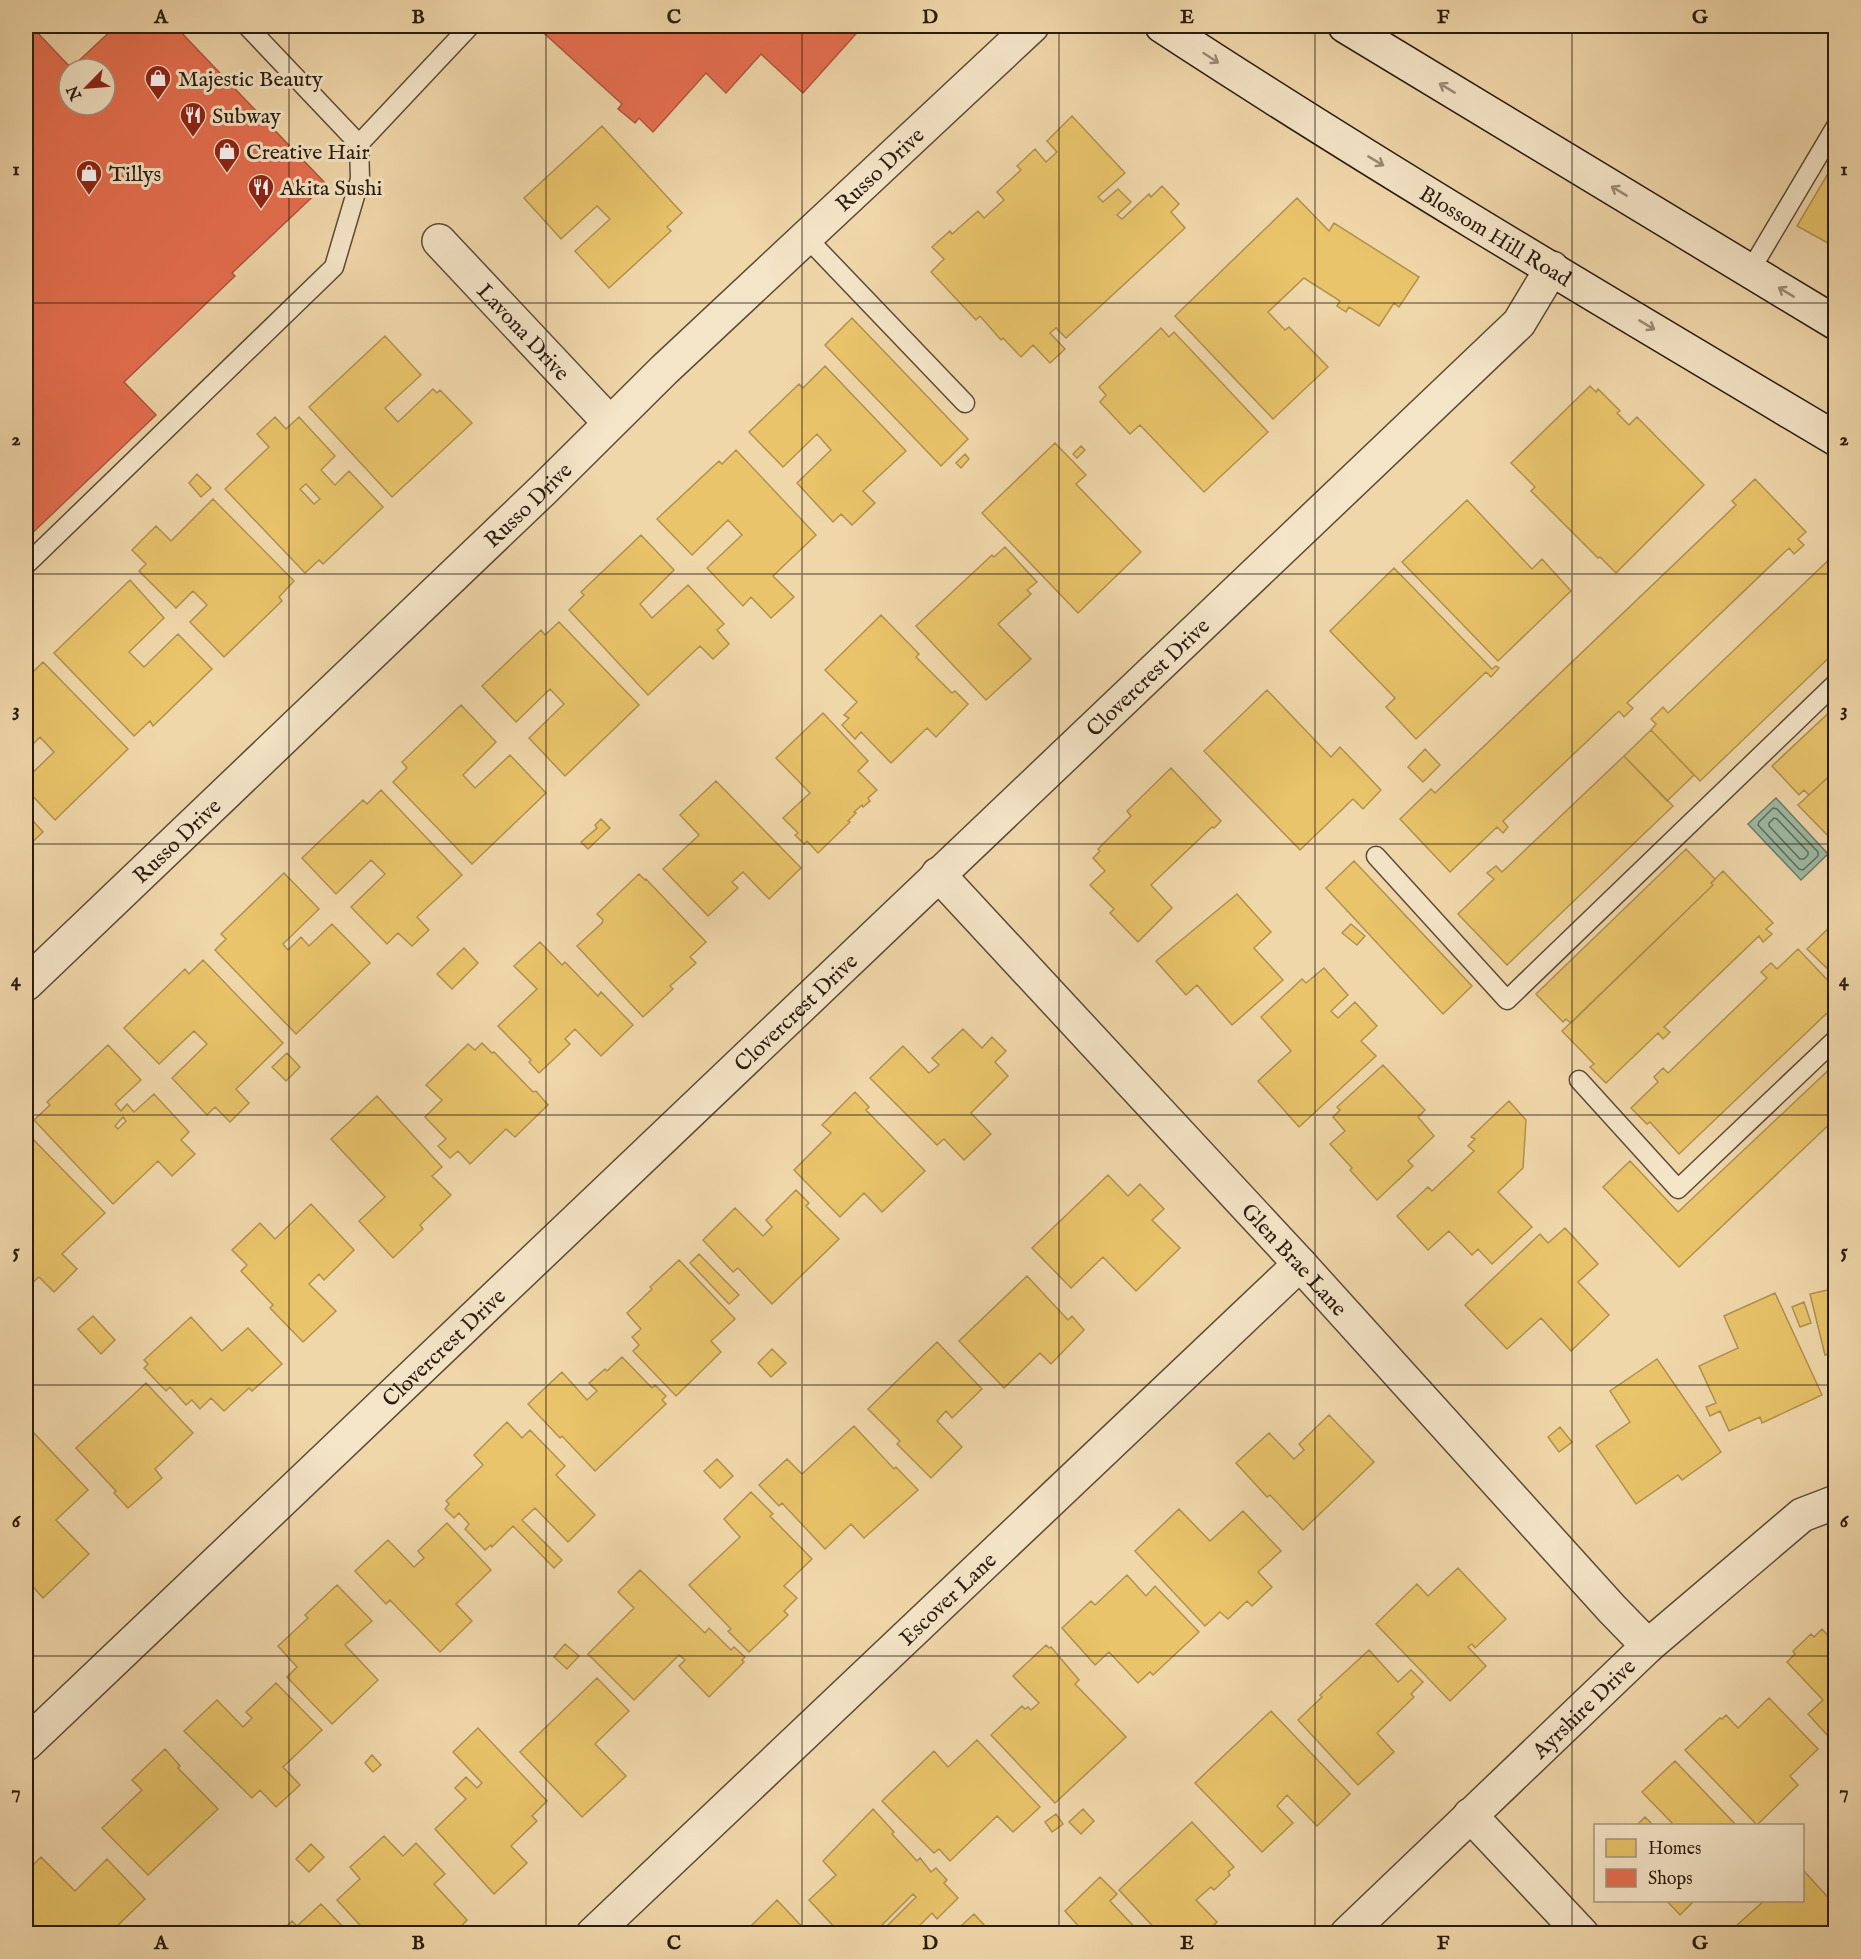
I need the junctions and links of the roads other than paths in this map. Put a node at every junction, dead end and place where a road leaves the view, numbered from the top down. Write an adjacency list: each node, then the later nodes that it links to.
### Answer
1 (247, 26): 7 (lane)
2 (470, 26): 7 (lane)
3 (1032, 26): 8 (street, Russo Drive)
4 (1162, 26): 10 (street, Blossom Hill Road, one-way to 10)
5 (1345, 26): 11 (street, one-way to 5)
6 (1836, 126): 11 (lane)
7 (359, 144): 16 (lane)
8 (806, 237): 13 (lane); 14 (street, Russo Drive)
9 (439, 241): 14 (street, Lavona Drive)
10 (1552, 268): 15 (street, Blossom Hill Road, one-way to 15); 19 (street, Clovercrest Drive)
11 (1750, 271): 12 (street, one-way to 11)
12 (1836, 322)
13 (965, 403)
14 (610, 423): 20 (street, Russo Drive)
15 (1833, 435)
16 (26, 565)
17 (1836, 683): 18 (lane)
18 (1376, 856)
19 (938, 874): 23 (street, Glen Brae Lane); 26 (street, Clovercrest Drive)
20 (26, 984)
21 (1836, 1039): 22 (lane)
22 (1578, 1080)
23 (1300, 1264): 25 (street, Glen Brae Lane); 28 (street, Escover Lane)
24 (1836, 1502): 25 (street, Ayrshire Drive)
25 (1648, 1646): 27 (street, Ayrshire Drive)
26 (26, 1744)
27 (1470, 1815): 29 (street, Ayrshire Drive); 30 (street)
28 (593, 1934)
29 (1347, 1934)
30 (1582, 1934)

